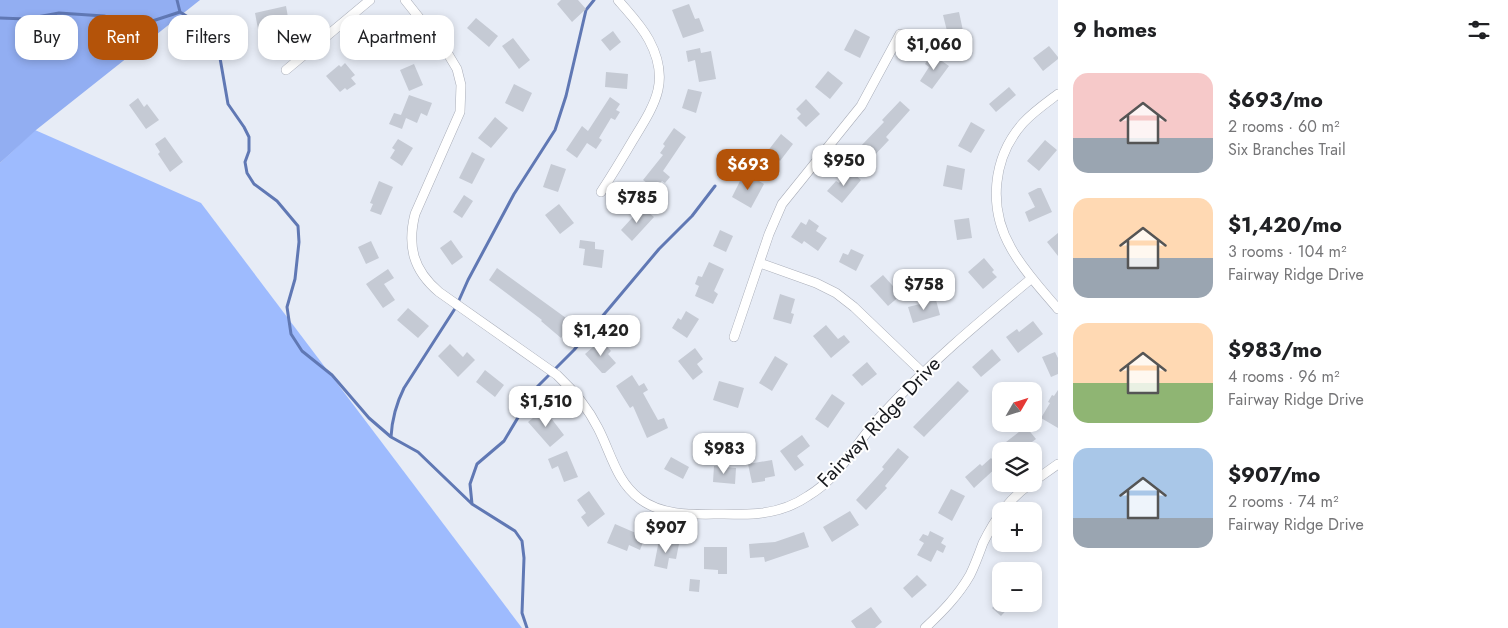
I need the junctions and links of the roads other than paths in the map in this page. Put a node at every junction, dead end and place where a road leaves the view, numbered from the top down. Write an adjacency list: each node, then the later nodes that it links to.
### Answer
1 (370, 0): 5 (street)
2 (405, 0): 12 (street, Fairway Ridge Drive)
3 (618, 0): 7 (street)
4 (900, 34): 8 (street)
5 (286, 70)
6 (1058, 94): 9 (street)
7 (601, 192)
8 (760, 263): 11 (street); 12 (street)
9 (1032, 278): 10 (street); 12 (street, Fairway Ridge Drive)
10 (1058, 309)
11 (734, 337)
12 (923, 373)
13 (1058, 464): 14 (street)
14 (1042, 475)
15 (1019, 492): 16 (street)
16 (1010, 502)
17 (992, 525): 18 (street)
18 (925, 628)

